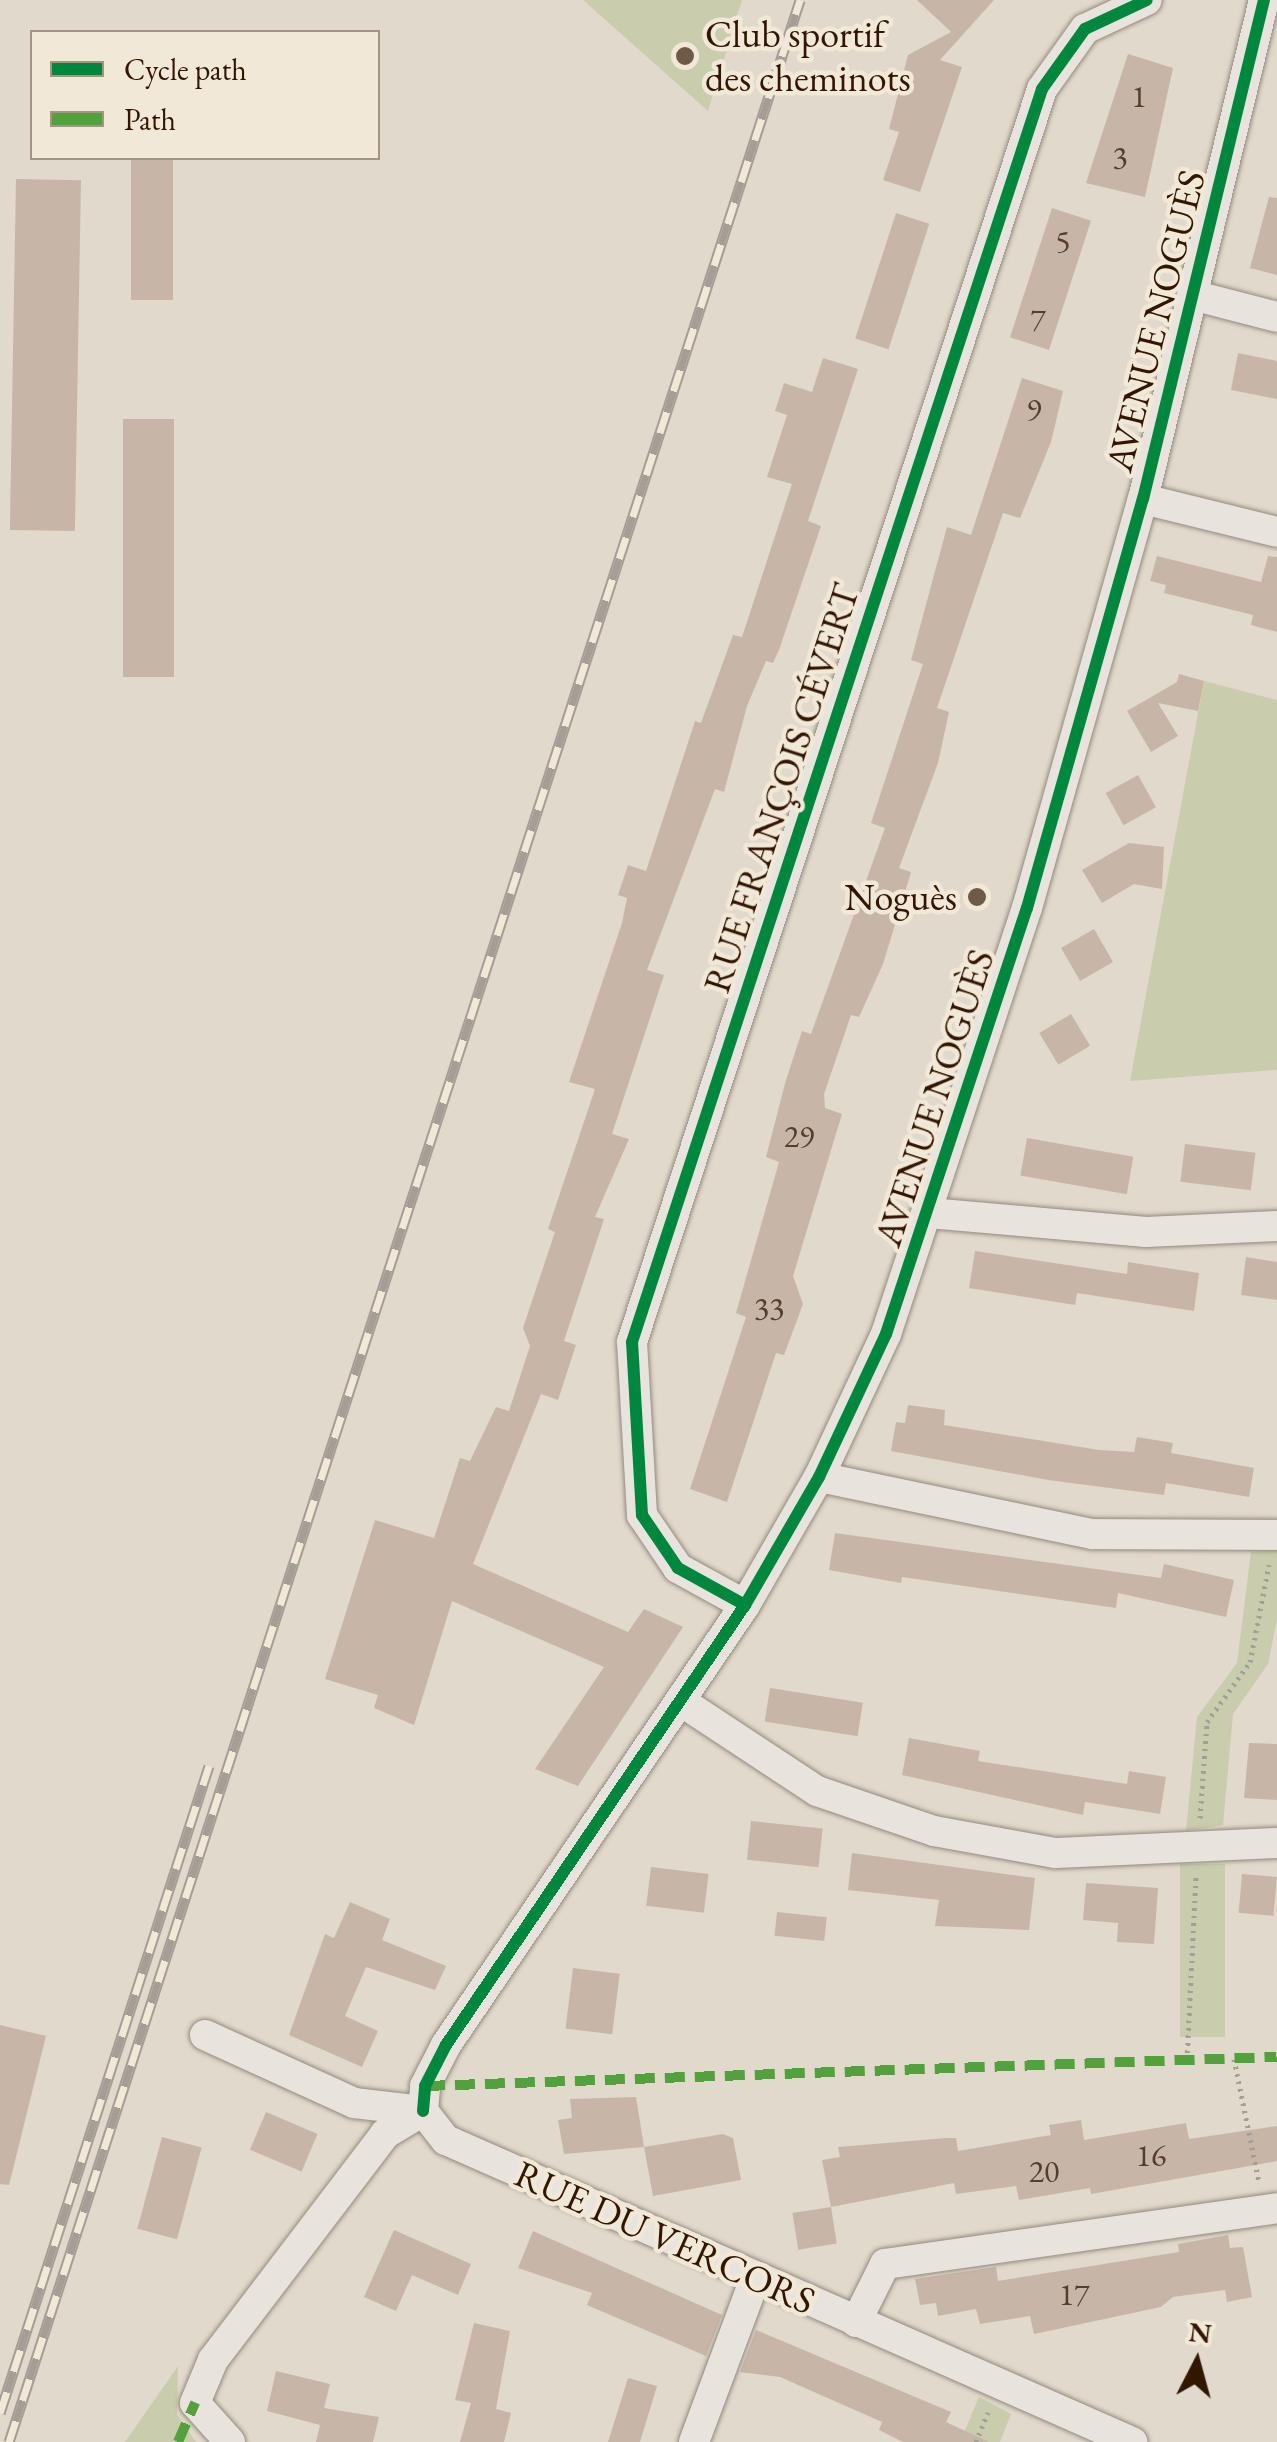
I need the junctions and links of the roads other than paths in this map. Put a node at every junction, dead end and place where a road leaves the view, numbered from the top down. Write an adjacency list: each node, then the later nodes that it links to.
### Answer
1 (1147, 0): 12 (street, RUE FRANÇOIS CÉVERT)
2 (1264, 0): 3 (street, AVENUE NOGUÈS)
3 (1266, 37): 4 (street, AVENUE NOGUÈS)
4 (1192, 295): 5 (street); 6 (street, AVENUE NOGUÈS)
5 (1277, 317)
6 (1142, 498): 7 (street); 8 (street, AVENUE NOGUÈS)
7 (1277, 532)
8 (929, 1213): 9 (street); 10 (street, AVENUE NOGUÈS)
9 (1277, 1226)
10 (820, 1477): 11 (street); 12 (street, AVENUE NOGUÈS)
11 (1276, 1535)
12 (745, 1605): 13 (street, AVENUE NOGUÈS)
13 (685, 1704): 14 (street); 16 (street, AVENUE NOGUÈS)
14 (1277, 1843)
15 (206, 2035): 16 (street)
16 (423, 2111): 18 (street, RUE DU VERCORS); 21 (street)
17 (1270, 2208): 19 (street)
18 (756, 2276): 19 (street, RUE DU VERCORS); 20 (street)
19 (856, 2322): 22 (street, RUE DU VERCORS)
20 (702, 2439)
21 (230, 2442)
22 (1132, 2442)

